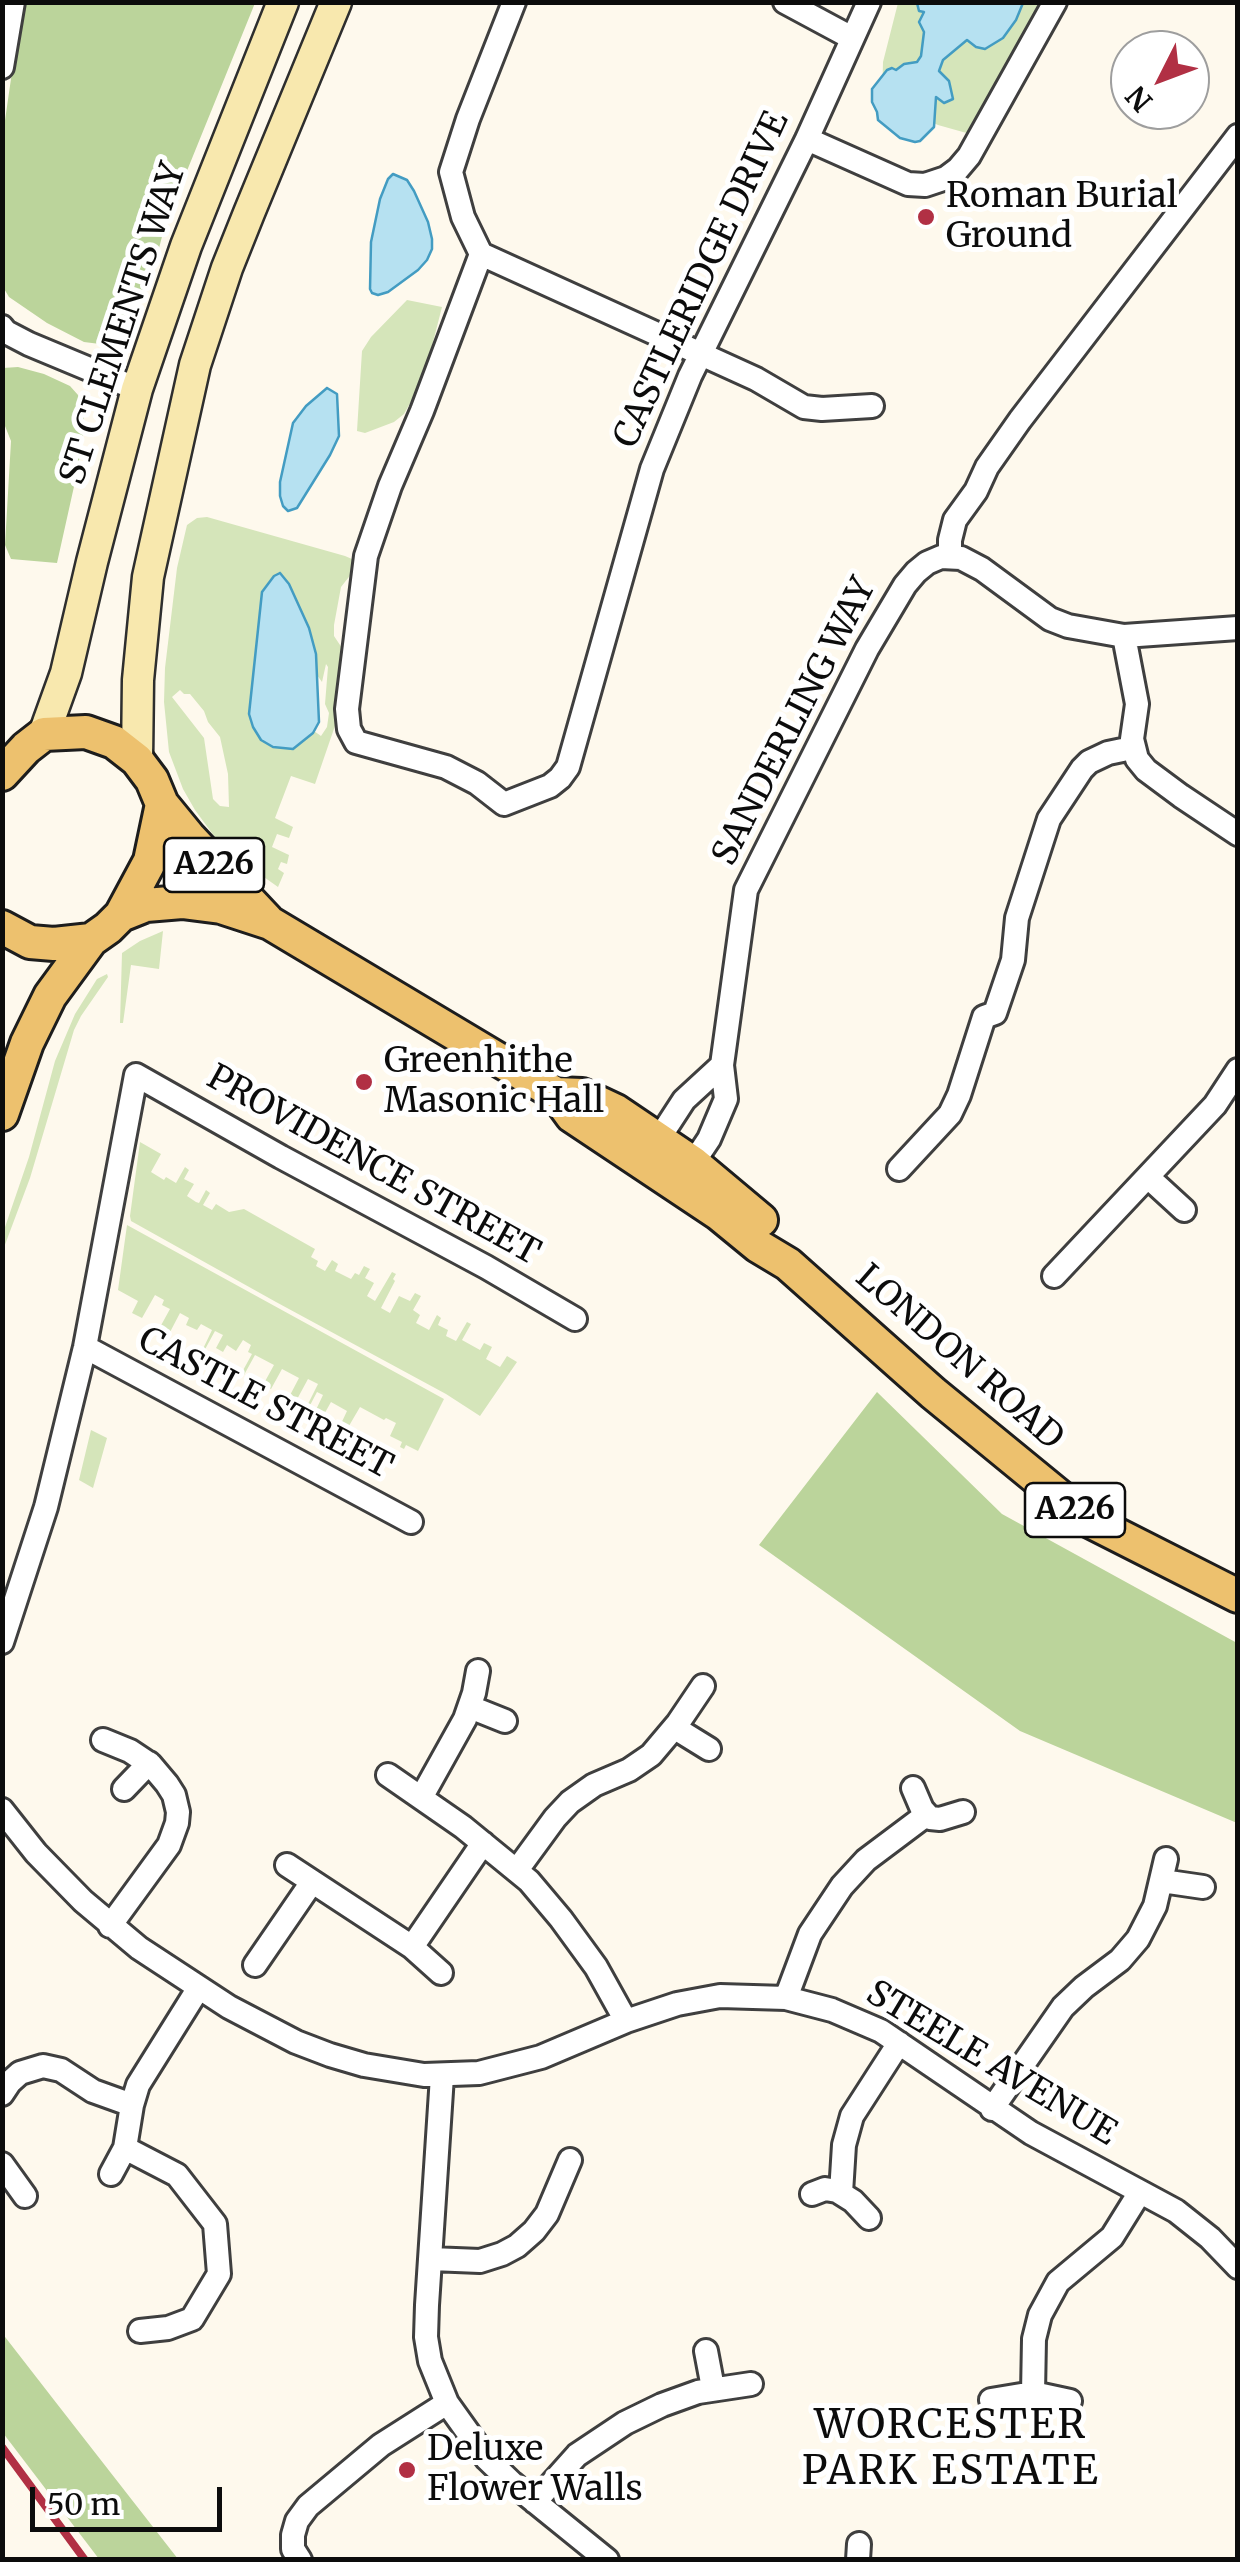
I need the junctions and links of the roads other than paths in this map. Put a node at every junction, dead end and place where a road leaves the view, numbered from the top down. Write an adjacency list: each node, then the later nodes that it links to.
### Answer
1 (13, 2): 9 (street)
2 (283, 2): 15 (main road, ST CLEMENTS WAY)
3 (336, 2): 22 (main road)
4 (514, 2): 12 (street)
5 (785, 2): 8 (street)
6 (869, 2): 8 (street, CASTLERIDGE DRIVE)
7 (1055, 2): 11 (street)
8 (852, 38): 11 (street, CASTLERIDGE DRIVE)
9 (2, 67)
10 (1238, 136): 17 (street)
11 (807, 139): 14 (street, CASTLERIDGE DRIVE)
12 (481, 254): 14 (street); 14 (street, CASTLERIDGE DRIVE)
13 (2, 327): 15 (street)
14 (702, 353): 16 (street)
15 (137, 389): 20 (main road, ST CLEMENTS WAY)
16 (872, 406)
17 (950, 556): 19 (street); 30 (street, SANDERLING WAY)
18 (1238, 628): 19 (street)
19 (1124, 636): 21 (street)
20 (24, 746): 22 (main road); 23 (main road)
21 (1132, 748): 25 (street); 36 (street)
22 (137, 760): 24 (main road, LONDON ROAD)
23 (2, 774)
24 (162, 804): 26 (main road); 27 (main road, LONDON ROAD / A226)
25 (1238, 834)
26 (121, 915): 27 (main road, LONDON ROAD / A226); 29 (main road)
27 (270, 923): 32 (main road, LONDON ROAD / A226)
28 (2, 928): 29 (main road)
29 (91, 940): 33 (main road)
30 (722, 1065): 34 (street); 35 (street, SANDERLING WAY)
31 (1238, 1070): 38 (street)
32 (556, 1094): 34 (main road, LONDON ROAD / A226); 37 (main road, LONDON ROAD)
33 (2, 1114)
34 (658, 1140): 35 (main road, LONDON ROAD / A226); 37 (street)
35 (692, 1163): 37 (street); 40 (main road, LONDON ROAD / A226)
36 (900, 1169)
37 (658, 1174): 40 (main road, LONDON ROAD)
38 (1148, 1177): 39 (street); 41 (street)
39 (1184, 1210)
40 (788, 1264): 45 (main road, LONDON ROAD / A226)
41 (1054, 1276)
42 (576, 1319): 43 (street, PROVIDENCE STREET)
43 (86, 1347): 44 (street, CASTLE STREET); 46 (street)
44 (410, 1522)
45 (1238, 1596)
46 (2, 1642)
47 (478, 1671): 49 (street)
48 (703, 1686): 51 (street)
49 (470, 1707): 50 (street); 58 (street)
50 (505, 1721)
51 (675, 1728): 53 (street); 64 (street)
52 (103, 1740): 54 (street)
53 (709, 1749)
54 (149, 1763): 57 (street); 67 (street)
55 (388, 1775): 58 (street)
56 (913, 1788): 61 (street)
57 (124, 1789)
58 (421, 1798): 62 (street)
59 (2, 1810): 67 (street, STEELE AVENUE)
60 (963, 1812): 61 (street)
61 (926, 1815): 72 (street)
62 (483, 1842): 64 (street); 68 (street)
63 (287, 1865): 65 (street)
64 (518, 1870): 73 (street)
65 (312, 1882): 68 (street); 69 (street)
66 (1202, 1887): 78 (street)
67 (110, 1926): 71 (street, STEELE AVENUE)
68 (412, 1947): 70 (street)
69 (255, 1965)
70 (441, 1973)
71 (198, 1989): 75 (street, STEELE AVENUE); 77 (street)
72 (786, 1998): 73 (street, STEELE AVENUE); 74 (street, STEELE AVENUE)
73 (626, 2021): 75 (street, STEELE AVENUE)
74 (899, 2043): 78 (street, STEELE AVENUE); 84 (street)
75 (442, 2076): 88 (street)
76 (2, 2094): 77 (street)
77 (132, 2105): 79 (street)
78 (992, 2108): 83 (street, STEELE AVENUE)
79 (125, 2148): 82 (street); 90 (street)
80 (570, 2160): 88 (street)
81 (2, 2164): 86 (street)
82 (112, 2174)
83 (1140, 2192): 89 (street, STEELE AVENUE); 94 (street)
84 (841, 2193): 85 (street); 87 (street)
85 (812, 2194)
86 (25, 2196)
87 (869, 2218)
88 (431, 2259): 97 (street)
89 (1238, 2267)
90 (140, 2331)
91 (706, 2351): 93 (street)
92 (750, 2384): 93 (street)
93 (713, 2388): 98 (street)
94 (1032, 2394): 95 (street); 96 (street)
95 (992, 2400)
96 (1070, 2401)
97 (448, 2404): 98 (street); 99 (street)
98 (536, 2502): 100 (street)
99 (300, 2560)
100 (607, 2560)

